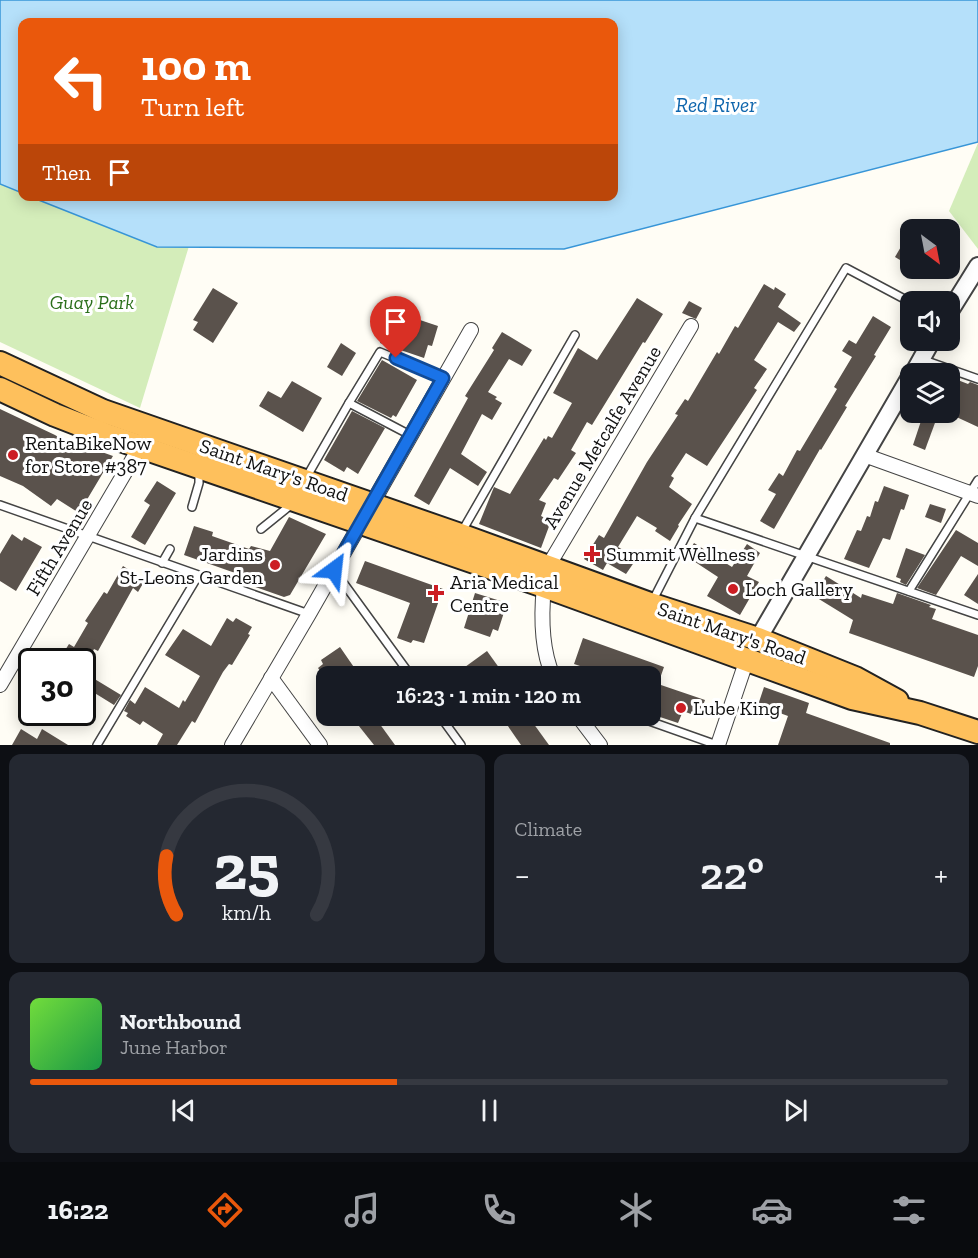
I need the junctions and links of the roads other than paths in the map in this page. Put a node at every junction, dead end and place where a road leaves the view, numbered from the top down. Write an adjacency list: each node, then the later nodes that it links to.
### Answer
1 (978, 266): 2 (street)
2 (960, 295)
3 (900, 297): 24 (lane)
4 (691, 326): 33 (street, Avenue Metcalfe Avenue)
5 (471, 330): 9 (street)
6 (575, 335): 26 (lane)
7 (0, 363): 15 (highway, Saint Mary's Road)
8 (960, 376): 10 (lane)
9 (443, 378): 13 (lane); 14 (street)
10 (978, 379)
11 (0, 389): 15 (highway, Saint Mary's Road)
12 (900, 395): 16 (street)
13 (349, 403): 14 (lane); 19 (lane)
14 (410, 435): 23 (street)
15 (146, 437): 17 (highway, Saint Mary's Road); 19 (highway, Saint Mary's Road); 27 (street, Fifth Avenue)
16 (864, 455): 20 (street); 29 (street)
17 (199, 466): 19 (highway, Saint Mary's Road); 22 (lane)
18 (978, 480): 20 (lane)
19 (300, 491): 23 (highway, Saint Mary's Road); 25 (lane)
20 (974, 494): 34 (lane)
21 (0, 505): 27 (lane)
22 (192, 507)
23 (366, 514): 26 (highway, Saint Mary's Road); 31 (street); 33 (highway, Saint Mary's Road)
24 (696, 518): 29 (lane); 35 (lane)
25 (261, 529)
26 (460, 536): 33 (highway, Saint Mary's Road)
27 (88, 537): 30 (lane); 43 (street, Fifth Avenue)
28 (170, 549): 30 (lane)
29 (806, 556): 34 (lane); 38 (street)
30 (162, 563): 32 (lane)
31 (334, 570): 36 (street); 40 (lane)
32 (198, 576): 36 (lane); 49 (lane)
33 (546, 577): 35 (highway, Saint Mary's Road); 39 (highway, Saint Mary's Road); 41 (street)
34 (909, 591): 37 (lane)
35 (650, 604): 38 (highway, Saint Mary's Road)
36 (309, 614): 42 (street)
37 (978, 615)
38 (758, 639): 39 (highway); 44 (highway, Saint Mary's Road)
39 (747, 659): 44 (highway, Saint Mary's Road); 54 (street)
40 (404, 666)
41 (548, 666)
42 (271, 678): 50 (street); 51 (street)
43 (0, 686)
44 (920, 713): 48 (highway, Saint Mary's Road)
45 (661, 725): 54 (lane)
46 (447, 726): 52 (lane)
47 (586, 726): 53 (street)
48 (978, 732)
49 (97, 745)
50 (232, 745)
51 (320, 745)
52 (461, 745)
53 (600, 745)
54 (717, 745)

